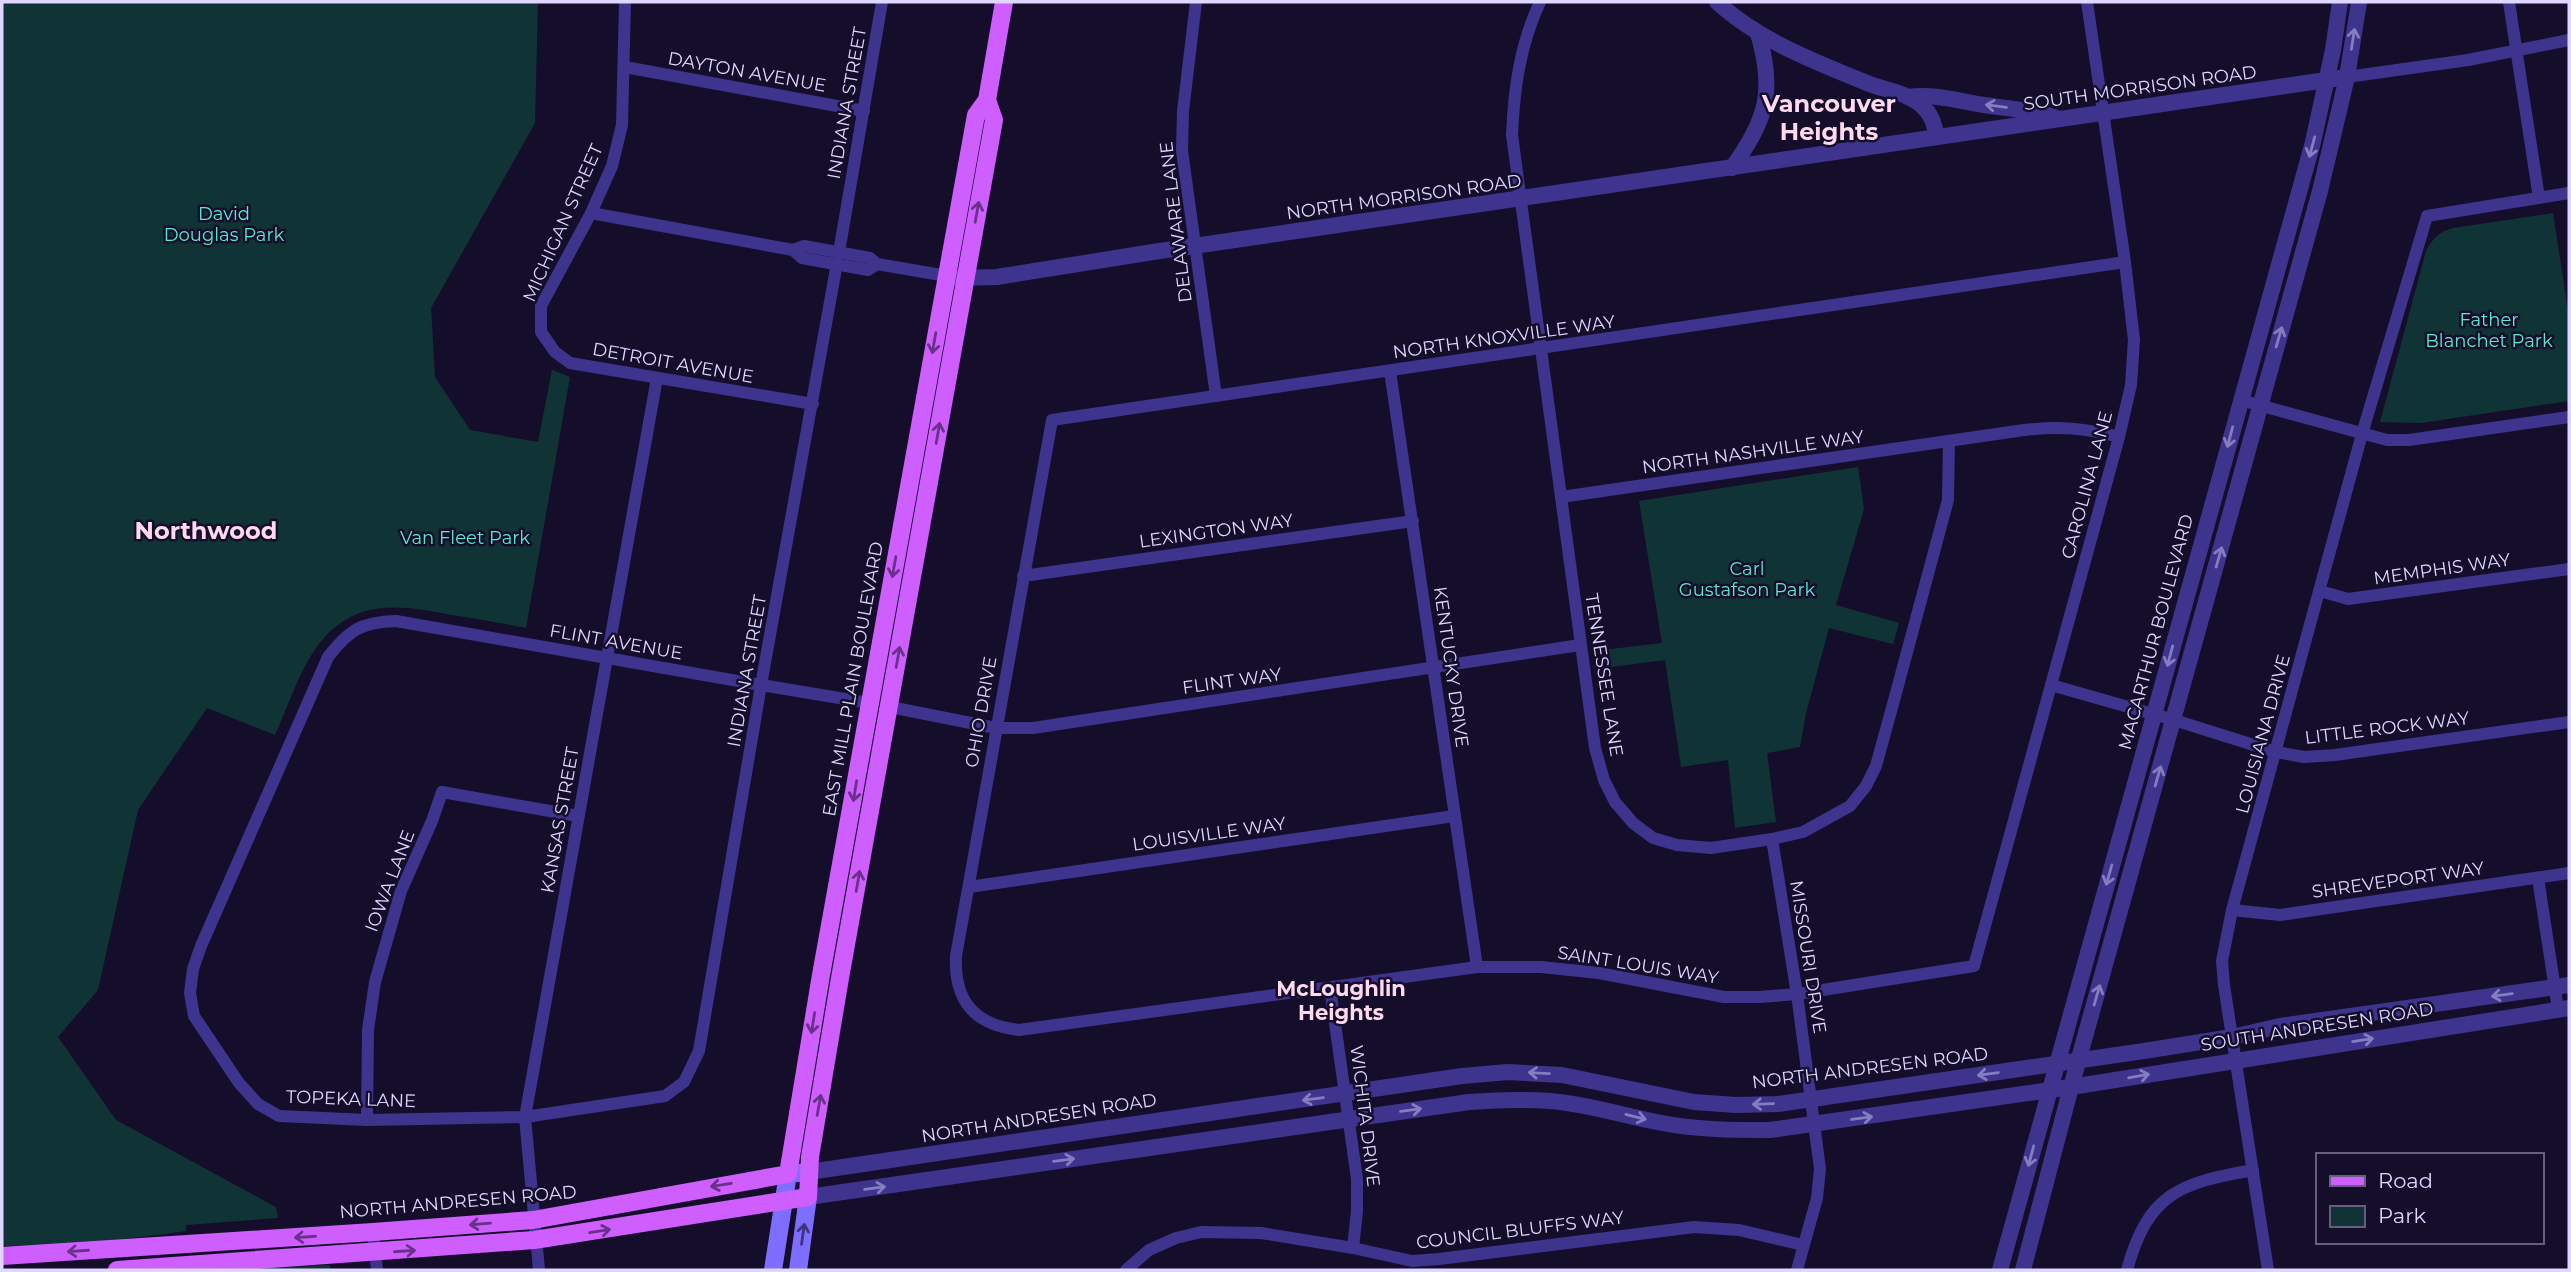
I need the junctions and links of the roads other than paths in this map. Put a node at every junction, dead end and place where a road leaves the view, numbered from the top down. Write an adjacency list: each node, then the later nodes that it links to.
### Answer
1 (625, 2): 14 (street, MICHIGAN STREET)
2 (882, 2): 19 (street, INDIANA STREET)
3 (1004, 2): 18 (main road, EAST MILL PLAIN BOULEVARD)
4 (1196, 2): 28 (street, DELAWARE LANE)
5 (1540, 2): 26 (street, TENNESSEE LANE)
6 (1717, 2): 11 (street)
7 (2087, 2): 20 (street, CAROLINA LANE)
8 (2340, 2): 16 (street, MACARTHUR BOULEVARD)
9 (2359, 2): 15 (street, one-way to 9)
10 (2509, 2): 13 (street)
11 (1758, 33): 17 (street); 23 (street)
12 (2569, 40): 13 (street)
13 (2517, 49): 15 (street); 25 (street)
14 (625, 67): 19 (street, DAYTON AVENUE); 27 (street, MICHIGAN STREET)
15 (2347, 77): 16 (street, SOUTH MORRISON ROAD); 40 (street, one-way to 15)
16 (2327, 80): 20 (street, SOUTH MORRISON ROAD); 38 (street, MACARTHUR BOULEVARD, one-way to 38)
17 (1908, 97): 21 (street, one-way to 17); 22 (street)
18 (987, 100): 31 (main road, EAST MILL PLAIN BOULEVARD); 32 (main road, EAST MILL PLAIN BOULEVARD, one-way to 18)
19 (864, 111): 29 (street, INDIANA STREET)
20 (2103, 114): 21 (street, SOUTH MORRISON ROAD); 30 (street, CAROLINA LANE)
21 (2062, 120): 22 (street, SOUTH MORRISON ROAD)
22 (1937, 137): 23 (street, NORTH MORRISON ROAD)
23 (1732, 168): 26 (street, NORTH MORRISON ROAD)
24 (2569, 192): 25 (street)
25 (2539, 198): 43 (street, LOUISIANA DRIVE)
26 (1519, 199): 28 (street, NORTH MORRISON ROAD); 34 (street, TENNESSEE LANE)
27 (591, 213): 29 (street, NORTH MORRISON ROAD); 33 (street, MICHIGAN STREET)
28 (1194, 247): 32 (street, NORTH MORRISON ROAD); 37 (street, DELAWARE LANE)
29 (838, 258): 31 (street, NORTH MORRISON ROAD); 39 (street, INDIANA STREET)
30 (2125, 262): 34 (street, NORTH KNOXVILLE WAY); 44 (street, CAROLINA LANE)
31 (947, 276): 32 (street, NORTH MORRISON ROAD); 57 (main road, EAST MILL PLAIN BOULEVARD, one-way to 57)
32 (965, 279): 58 (main road, EAST MILL PLAIN BOULEVARD, one-way to 32)
33 (541, 332): 36 (street, DETROIT AVENUE)
34 (1541, 349): 35 (street, NORTH KNOXVILLE WAY); 46 (street, TENNESSEE LANE)
35 (1390, 371): 37 (street, NORTH KNOXVILLE WAY); 47 (street, KENTUCKY DRIVE)
36 (657, 378): 39 (street, DETROIT AVENUE); 53 (street, KANSAS STREET)
37 (1216, 397): 42 (street, NORTH KNOXVILLE WAY)
38 (2240, 400): 40 (street); 59 (street, MACARTHUR BOULEVARD, one-way to 59)
39 (813, 404): 55 (street, INDIANA STREET)
40 (2261, 405): 43 (street); 60 (street, one-way to 40)
41 (2569, 417): 43 (street)
42 (1052, 420): 49 (street, OHIO DRIVE)
43 (2362, 434): 50 (street, LOUISIANA DRIVE)
44 (2119, 437): 45 (street, NORTH NASHVILLE WAY); 56 (street, CAROLINA LANE)
45 (1950, 441): 46 (street, NORTH NASHVILLE WAY); 66 (street, TENNESSEE LANE)
46 (1561, 497): 52 (street, TENNESSEE LANE)
47 (1413, 521): 49 (street, LEXINGTON WAY); 54 (street, KENTUCKY DRIVE)
48 (2569, 569): 50 (street, MEMPHIS WAY)
49 (1023, 576): 62 (street, OHIO DRIVE)
50 (2320, 591): 63 (street, LOUISIANA DRIVE)
51 (357, 627): 53 (street, FLINT AVENUE); 89 (street, TOPEKA LANE)
52 (1580, 645): 54 (street, FLINT WAY); 66 (street, TENNESSEE LANE)
53 (606, 658): 55 (street, FLINT AVENUE); 64 (street, KANSAS STREET)
54 (1433, 669): 62 (street, FLINT WAY); 65 (street, KENTUCKY DRIVE)
55 (761, 685): 57 (street, FLINT AVENUE); 82 (street, INDIANA STREET)
56 (2051, 685): 59 (street, LITTLE ROCK WAY); 71 (street, CAROLINA LANE)
57 (869, 703): 93 (main road, EAST MILL PLAIN BOULEVARD, one-way to 93)
58 (890, 707): 62 (street, FLINT WAY); 92 (main road, EAST MILL PLAIN BOULEVARD, one-way to 58)
59 (2154, 714): 60 (street, LITTLE ROCK WAY); 81 (street, MACARTHUR BOULEVARD, one-way to 81)
60 (2174, 720): 63 (street, LITTLE ROCK WAY); 80 (street, one-way to 60)
61 (2569, 722): 63 (street, LITTLE ROCK WAY)
62 (996, 728): 69 (street, OHIO DRIVE)
63 (2276, 752): 70 (street, LOUISIANA DRIVE)
64 (578, 816): 87 (street, KANSAS STREET); 89 (street, IOWA LANE)
65 (1454, 816): 69 (street, LOUISVILLE WAY); 72 (street, KENTUCKY DRIVE)
66 (1772, 839): 75 (street, MISSOURI DRIVE)
67 (2569, 873): 68 (street, SHREVEPORT WAY)
68 (2538, 878): 70 (street, SHREVEPORT WAY); 73 (street)
69 (969, 887): 76 (street, OHIO DRIVE)
70 (2232, 910): 78 (street, LOUISIANA DRIVE)
71 (1974, 966): 75 (street, SAINT LOUIS WAY)
72 (1477, 967): 74 (street, SAINT LOUIS WAY); 75 (street, SAINT LOUIS WAY)
73 (2562, 987): 77 (street); 78 (street, SOUTH ANDRESEN ROAD, one-way to 78)
74 (1330, 988): 76 (street, SAINT LOUIS WAY); 85 (street, WICHITA DRIVE)
75 (1797, 993): 86 (street, MISSOURI DRIVE)
76 (969, 1008)
77 (2563, 1008): 79 (street, SOUTH ANDRESEN ROAD, one-way to 77)
78 (2232, 1037): 79 (street, LOUISIANA DRIVE); 80 (street, SOUTH ANDRESEN ROAD)
79 (2236, 1059): 83 (street, SOUTH ANDRESEN ROAD, one-way to 79); 91 (street, LOUISIANA DRIVE)
80 (2079, 1061): 81 (street, NORTH ANDRESEN ROAD); 83 (street)
81 (2056, 1064): 84 (street, MACARTHUR BOULEVARD); 86 (street, NORTH ANDRESEN ROAD, one-way to 86)
82 (684, 1082): 87 (street, TOPEKA LANE)
83 (2071, 1087): 84 (street); 110 (street)
84 (2049, 1090): 90 (street, one-way to 84); 109 (street, MACARTHUR BOULEVARD, one-way to 109)
85 (1345, 1094): 86 (street, NORTH ANDRESEN ROAD, one-way to 85); 88 (street, WICHITA DRIVE); 92 (street, NORTH ANDRESEN ROAD, one-way to 92)
86 (1812, 1100): 90 (street, MISSOURI DRIVE)
87 (525, 1117): 89 (street, TOPEKA LANE); 96 (street, KANSAS STREET)
88 (1348, 1119): 90 (street, one-way to 90); 94 (street, one-way to 88); 100 (street, WICHITA DRIVE)
89 (367, 1121)
90 (1815, 1124): 99 (street, MISSOURI DRIVE)
91 (2253, 1170): 111 (street); 112 (street, LOUISIANA DRIVE)
92 (809, 1172): 93 (main road, NORTH ANDRESEN ROAD); 94 (main road, EAST MILL PLAIN BOULEVARD)
93 (788, 1174): 95 (main road, EAST MILL PLAIN BOULEVARD); 96 (main road, NORTH ANDRESEN ROAD, one-way to 96)
94 (808, 1197): 95 (main road); 106 (main road, EAST MILL PLAIN BOULEVARD, one-way to 94)
95 (783, 1201): 98 (main road, one-way to 95); 105 (main road, EAST MILL PLAIN BOULEVARD)
96 (533, 1220): 97 (main road, NORTH ANDRESEN ROAD, one-way to 97); 98 (street, KANSAS STREET)
97 (373, 1233): 101 (main road, NORTH ANDRESEN ROAD, one-way to 101); 102 (street)
98 (534, 1240): 102 (main road, one-way to 98); 104 (street, KANSAS STREET)
99 (1803, 1245): 100 (street, COUNCIL BLUFFS WAY); 108 (street, MISSOURI DRIVE)
100 (1353, 1248): 107 (street, COUNCIL BLUFFS WAY)
101 (2, 1256)
102 (376, 1262): 103 (main road)
103 (117, 1270)
104 (539, 1270)
105 (773, 1270)
106 (798, 1270)
107 (1126, 1270)
108 (1797, 1270)
109 (2000, 1270)
110 (2023, 1270)
111 (2127, 1270)
112 (2268, 1270)

